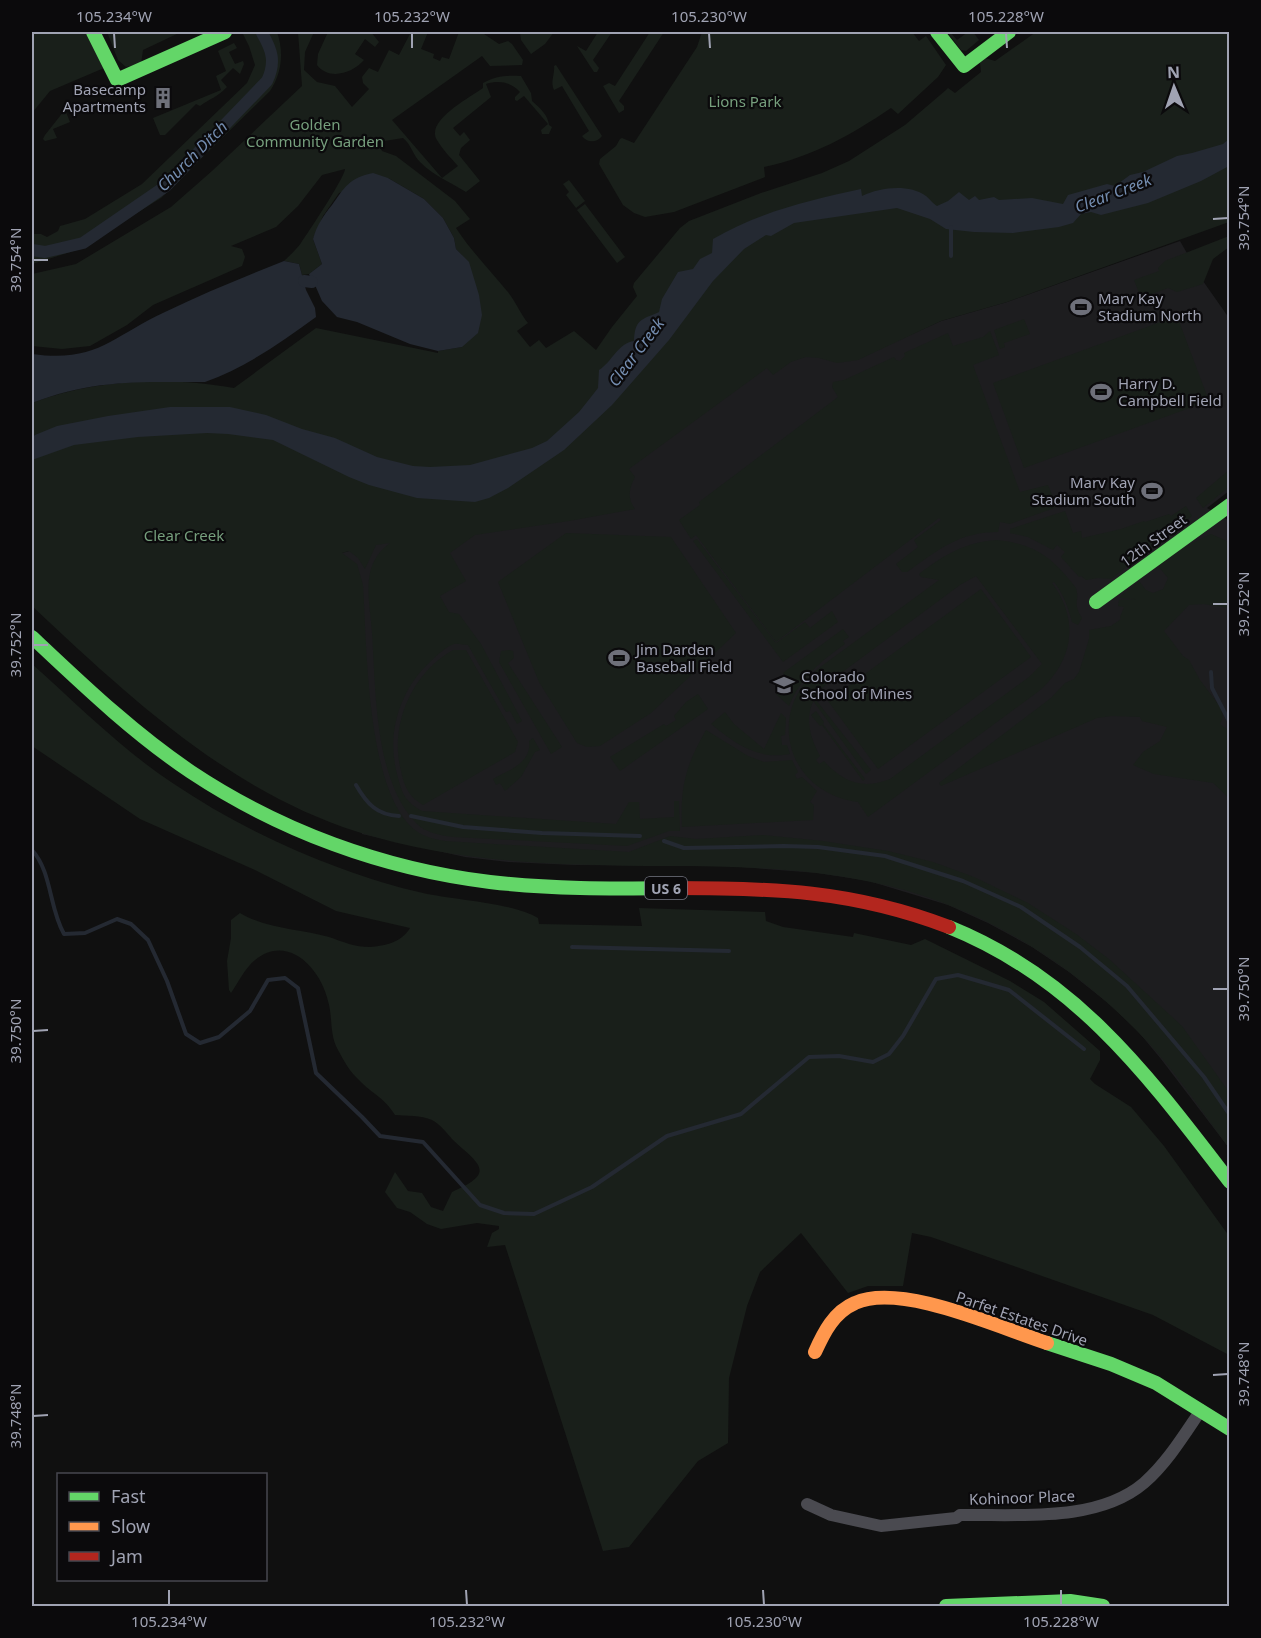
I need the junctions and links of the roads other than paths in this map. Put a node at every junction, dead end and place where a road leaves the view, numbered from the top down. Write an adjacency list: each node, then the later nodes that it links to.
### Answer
1 (93, 32): 2 (main road)
2 (225, 32)
3 (937, 32): 4 (main road)
4 (1009, 32)
5 (1230, 505): 6 (main road, 12th Street)
6 (1096, 602)
7 (32, 636): 8 (main road, US 6)
8 (1230, 1182)
9 (815, 1352): 10 (main road, Parfet Estates Drive)
10 (1201, 1410): 11 (main road, Parfet Estates Drive); 12 (street, Kohinoor Place)
11 (1230, 1429)
12 (807, 1504)
13 (946, 1606): 14 (main road)
14 (1103, 1606)

